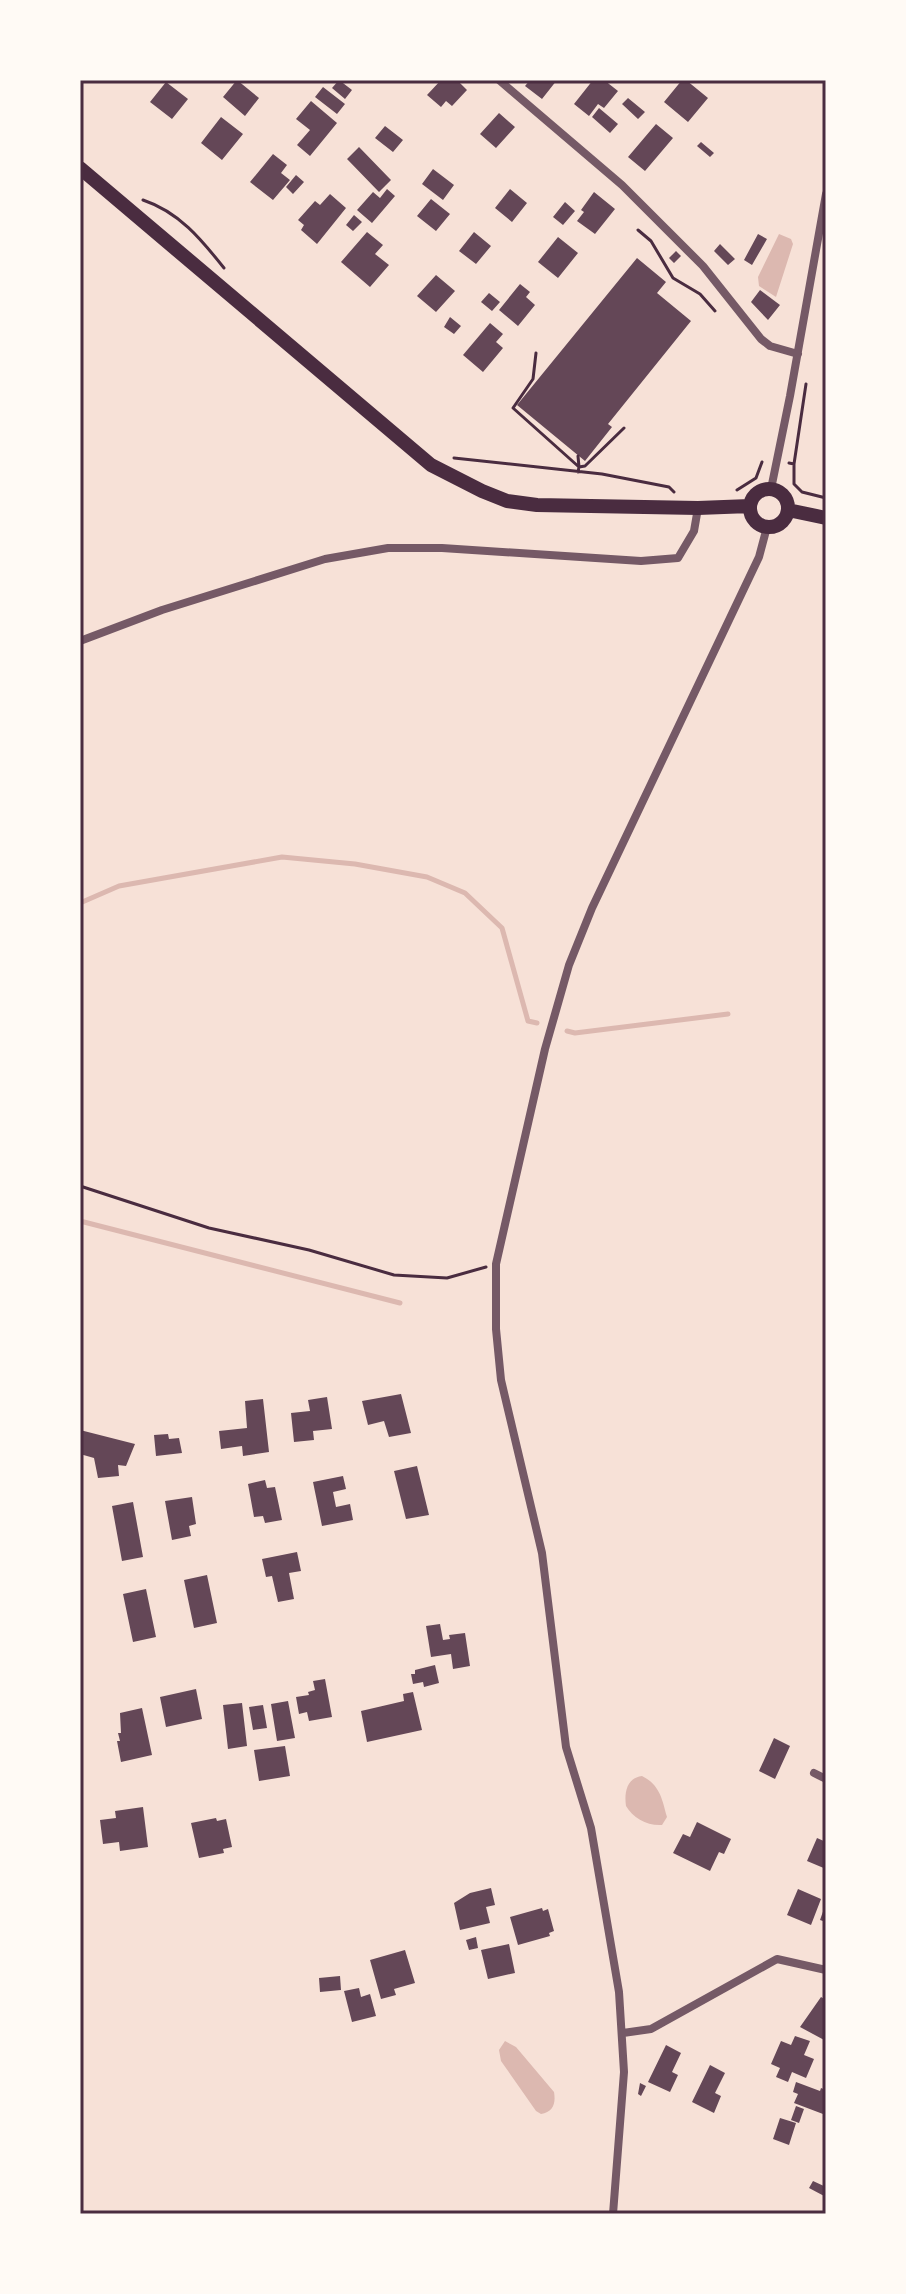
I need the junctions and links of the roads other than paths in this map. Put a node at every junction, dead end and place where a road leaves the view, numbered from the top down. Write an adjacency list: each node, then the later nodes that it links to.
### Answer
1 (499, 80): 4 (street)
2 (80, 168): 7 (main road)
3 (826, 194): 4 (street)
4 (798, 354): 5 (street)
5 (771, 489): 6 (main road); 8 (main road)
6 (750, 506): 7 (main road); 10 (main road)
7 (698, 508): 11 (street)
8 (788, 510): 9 (main road); 10 (main road)
9 (826, 518)
10 (767, 527): 15 (street)
11 (80, 641)
12 (814, 1773): 13 (street)
13 (826, 1779)
14 (826, 1970): 15 (street)
15 (623, 2033): 16 (street)
16 (613, 2214)

